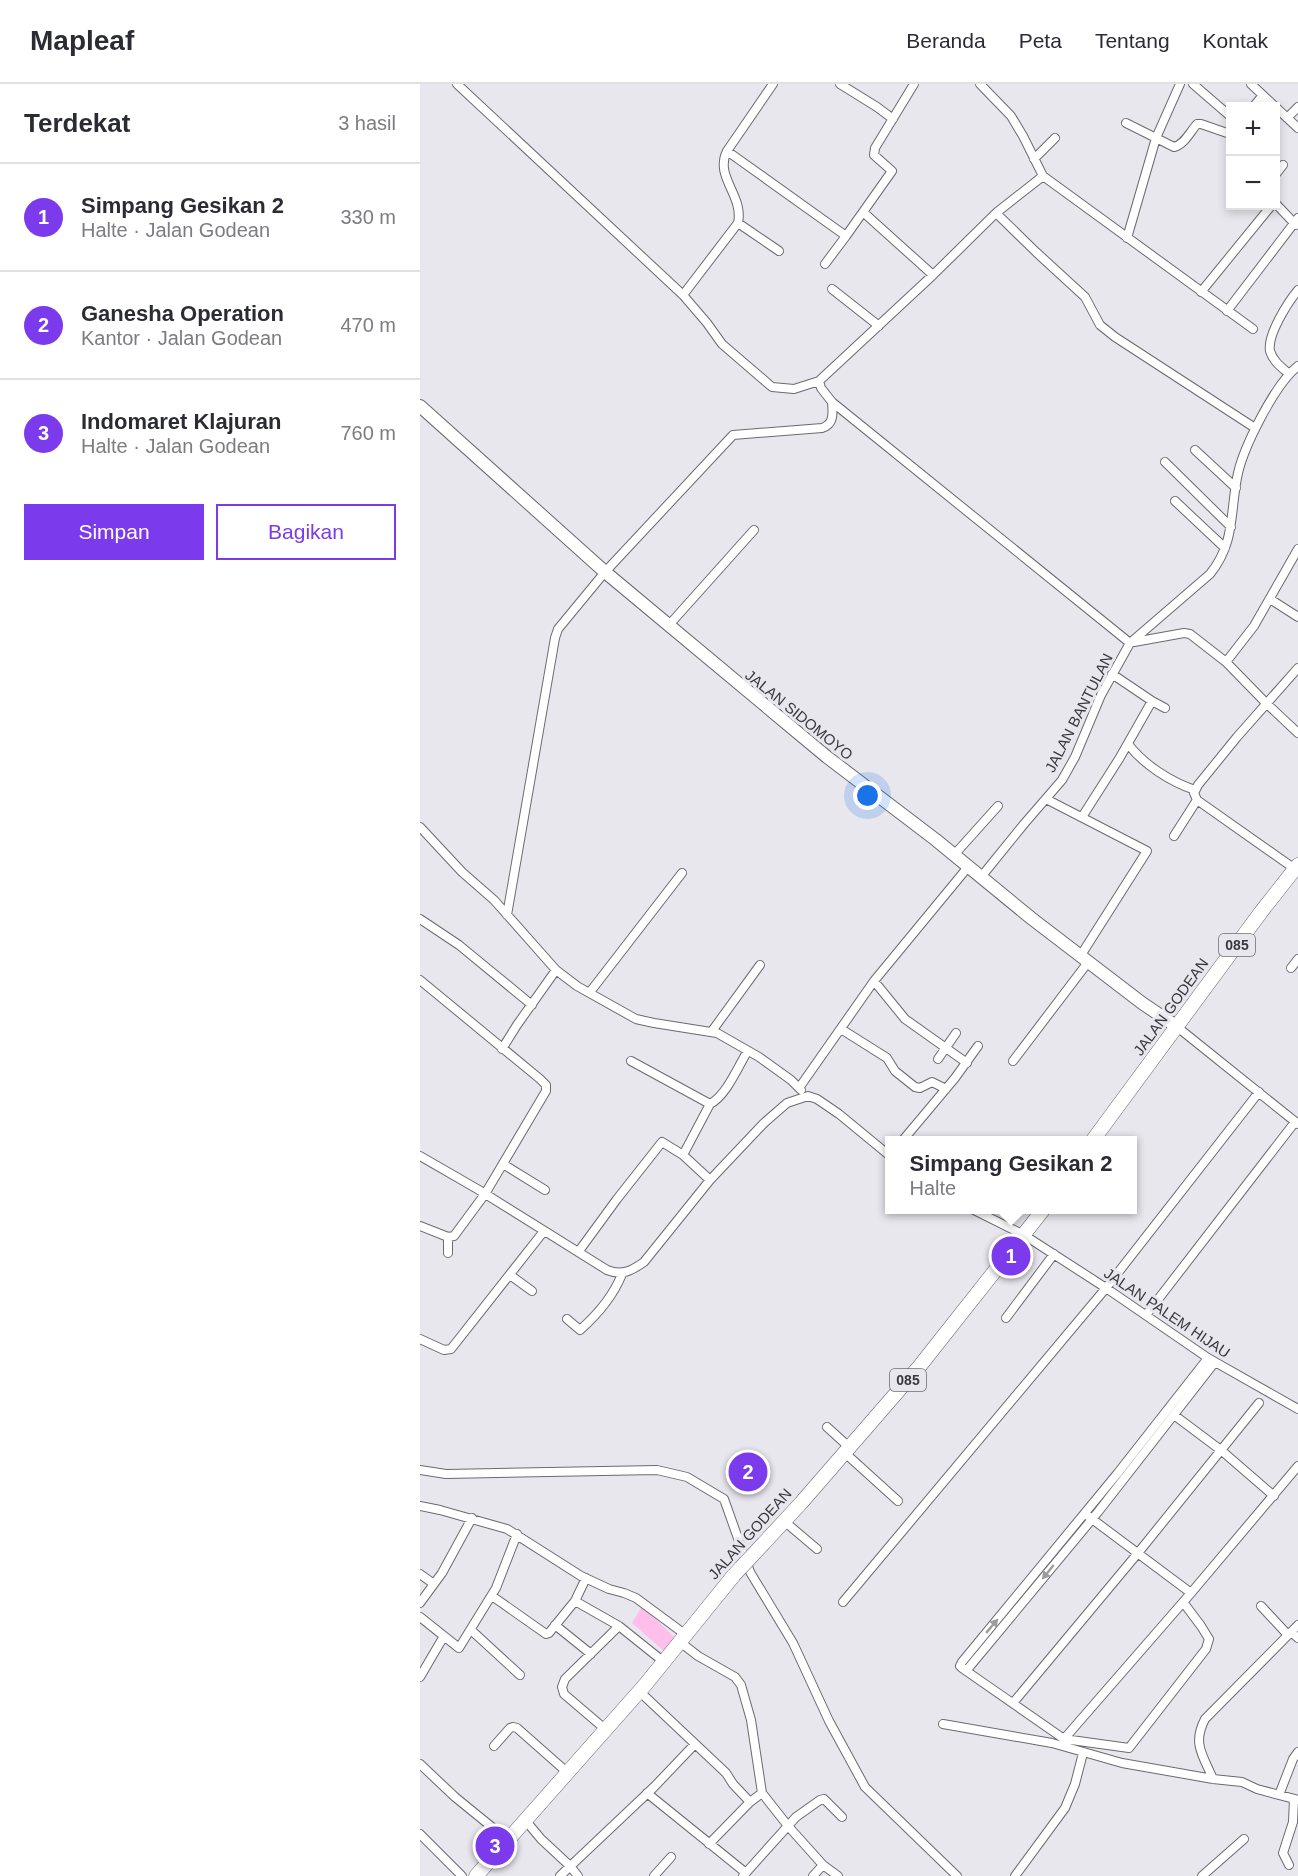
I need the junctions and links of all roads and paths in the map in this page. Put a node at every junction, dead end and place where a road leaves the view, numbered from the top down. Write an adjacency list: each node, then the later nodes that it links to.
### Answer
1 (457, 84): 39 (street)
2 (772, 84): 20 (street)
3 (840, 84): 14 (street)
4 (914, 84): 14 (street)
5 (980, 84): 21 (street)
6 (1180, 84): 19 (street)
7 (1193, 84): 12 (street)
8 (1251, 84): 9 (street)
9 (1263, 95): 10 (street); 13 (street)
10 (1257, 102)
11 (1298, 107): 13 (street)
12 (1226, 113)
13 (1287, 117): 16 (street)
14 (893, 118): 27 (street)
15 (1126, 123): 19 (street)
16 (1298, 129)
17 (1226, 133): 19 (street)
18 (1054, 138): 21 (street)
19 (1156, 138): 32 (street)
20 (727, 151): 30 (street); 31 (street)
21 (1034, 159): 24 (street)
22 (1283, 165): 23 (street)
23 (1280, 168)
24 (1043, 176): 28 (street); 32 (street)
25 (1269, 210): 38 (street)
26 (1280, 210): 29 (street)
27 (863, 212): 31 (street); 35 (street)
28 (996, 213): 35 (street); 48 (street)
29 (1297, 222): 40 (street)
30 (738, 223): 33 (street); 39 (street)
31 (846, 236): 34 (street)
32 (1127, 238): 38 (street)
33 (779, 251)
34 (825, 264)
35 (933, 274): 41 (street)
36 (832, 289): 41 (street)
37 (1298, 290): 44 (street)
38 (1201, 292): 40 (street)
39 (683, 295): 45 (street)
40 (1227, 311): 42 (street)
41 (879, 326): 45 (street)
42 (1253, 329)
43 (1298, 366): 44 (street, JALAN BANTULAN)
44 (1288, 374): 48 (street, JALAN BANTULAN)
45 (819, 381): 46 (street)
46 (832, 402): 57 (street); 61 (street)
47 (420, 406): 57 (main road, JALAN SIDOMOYO)
48 (1255, 428): 51 (street, JALAN BANTULAN)
49 (1195, 450): 51 (street)
50 (1165, 462): 53 (street)
51 (1236, 488): 53 (street, JALAN BANTULAN)
52 (1175, 501): 55 (street)
53 (1232, 527): 55 (street, JALAN BANTULAN)
54 (754, 530): 60 (street)
55 (1225, 548): 61 (street, JALAN BANTULAN)
56 (1298, 549): 58 (street)
57 (606, 572): 60 (main road, JALAN SIDOMOYO); 82 (street)
58 (1270, 599): 59 (street); 62 (street)
59 (1298, 616)
60 (669, 625): 77 (main road, JALAN SIDOMOYO)
61 (1130, 643): 62 (street); 64 (street, JALAN BANTULAN)
62 (1226, 662): 66 (street)
63 (1298, 668): 66 (street)
64 (1112, 674): 65 (street); 71 (street, JALAN BANTULAN)
65 (1152, 701): 67 (street); 69 (street)
66 (1266, 703): 68 (street); 70 (street)
67 (1165, 708)
68 (1298, 733)
69 (1128, 744): 70 (street); 74 (street)
70 (1195, 790): 72 (street)
71 (1046, 799): 74 (street); 81 (street, JALAN BANTULAN)
72 (1197, 800): 76 (street); 79 (street)
73 (998, 806): 77 (street)
74 (1082, 817): 84 (street)
75 (420, 828): 82 (street)
76 (1174, 836)
77 (954, 855): 78 (main road, JALAN SIDOMOYO)
78 (968, 867): 81 (main road, JALAN SIDOMOYO); 90 (street)
79 (1296, 867): 93 (main road, JALAN GODEAN / 085)
80 (682, 873): 91 (street)
81 (981, 877): 84 (main road, JALAN SIDOMOYO)
82 (507, 915): 88 (street)
83 (420, 919): 92 (street)
84 (1085, 958): 93 (main road, JALAN SIDOMOYO); 103 (street)
85 (1298, 959): 87 (street)
86 (760, 965): 95 (street)
87 (1291, 968)
88 (556, 970): 91 (street); 92 (street)
89 (420, 980): 99 (street)
90 (874, 981): 94 (street); 98 (street)
91 (590, 992): 95 (street)
92 (532, 1005): 99 (street)
93 (1176, 1026): 107 (street); 112 (main road, JALAN GODEAN / 085)
94 (841, 1029): 105 (street); 106 (street)
95 (711, 1031): 100 (street)
96 (956, 1033): 98 (street)
97 (978, 1046): 104 (street)
98 (946, 1048): 101 (street); 104 (street)
99 (502, 1049): 116 (street)
100 (747, 1052): 105 (street); 109 (street)
101 (938, 1059)
102 (631, 1061): 109 (street)
103 (1013, 1061)
104 (967, 1063): 106 (street)
105 (799, 1088): 108 (street)
106 (946, 1089): 111 (street)
107 (1259, 1092): 110 (street); 131 (street)
108 (808, 1096): 113 (street); 117 (street)
109 (710, 1104): 114 (street)
110 (1296, 1123): 133 (street)
111 (906, 1136)
112 (1096, 1136)
113 (885, 1152)
114 (683, 1155): 117 (street); 126 (street)
115 (420, 1156): 119 (street)
116 (503, 1164): 118 (street); 119 (street)
117 (710, 1180): 129 (street)
118 (545, 1190)
119 (484, 1194): 123 (street); 125 (street)
120 (984, 1214): 124 (street, JALAN PALEM HIJAU)
121 (1039, 1214): 124 (main road, JALAN GODEAN / 085)
122 (420, 1226): 125 (street)
123 (544, 1231): 126 (street); 130 (street)
124 (1024, 1235): 128 (street, JALAN PALEM HIJAU); 142 (main road, JALAN GODEAN / 085)
125 (448, 1237): 127 (street)
126 (579, 1251): 129 (street)
127 (448, 1253)
128 (1054, 1254): 131 (street, JALAN PALEM HIJAU); 134 (street)
129 (622, 1274): 135 (street)
130 (510, 1275): 132 (street); 136 (street)
131 (1106, 1288): 133 (street, JALAN PALEM HIJAU); 161 (street)
132 (532, 1291)
133 (1146, 1315): 137 (street, JALAN PALEM HIJAU)
134 (1006, 1318)
135 (567, 1319)
136 (420, 1339)
137 (1211, 1360): 139 (street, JALAN PALEM HIJAU); 140 (street); 149 (street)
138 (1259, 1403): 143 (street)
139 (1298, 1409)
140 (1174, 1416): 143 (street); 149 (street)
141 (827, 1428): 142 (street)
142 (847, 1450): 147 (street); 151 (main road, JALAN GODEAN / 085)
143 (1222, 1452): 146 (street); 154 (street)
144 (1298, 1466): 146 (street)
145 (420, 1470): 212 (street)
146 (1274, 1496): 158 (street)
147 (898, 1501)
148 (420, 1506): 150 (street)
149 (1088, 1516): 154 (street); 178 (street)
150 (472, 1518): 152 (street); 157 (street)
151 (784, 1521): 153 (street); 172 (main road, JALAN GODEAN / 085, bridge)
152 (517, 1534): 156 (street); 159 (street)
153 (817, 1549)
154 (1138, 1553): 158 (street); 178 (street)
155 (420, 1574): 157 (street)
156 (586, 1578): 160 (street); 172 (street)
157 (434, 1584): 163 (street)
158 (1191, 1593): 162 (street)
159 (492, 1596): 166 (street); 169 (street)
160 (575, 1601): 166 (street); 168 (street)
161 (843, 1602)
162 (1183, 1602): 181 (street); 181 (street)
163 (420, 1603)
164 (1261, 1606): 170 (street)
165 (420, 1617): 171 (street)
166 (555, 1625): 173 (street)
167 (1298, 1625): 170 (street)
168 (619, 1626): 173 (street); 174 (street)
169 (471, 1630): 171 (street); 175 (street)
170 (1292, 1635): 188 (street)
171 (444, 1636): 176 (street)
172 (683, 1638): 174 (main road, JALAN GODEAN / 085); 191 (street)
173 (591, 1654): 180 (street)
174 (664, 1662): 177 (main road, JALAN GODEAN / 085)
175 (520, 1675)
176 (420, 1677)
177 (639, 1691): 180 (main road, JALAN GODEAN / 085); 182 (street)
178 (1013, 1703): 181 (street)
179 (943, 1724): 185 (street)
180 (605, 1729): 187 (main road, JALAN GODEAN / 085)
181 (1064, 1739)
182 (695, 1744): 189 (street); 191 (street)
183 (494, 1746): 187 (street)
184 (1298, 1752): 190 (street)
185 (1083, 1753): 188 (street); 213 (street)
186 (420, 1764): 198 (street)
187 (568, 1773): 194 (main road, JALAN GODEAN / 085)
188 (1213, 1779): 190 (street)
189 (647, 1793): 199 (street); 203 (street)
190 (1279, 1796): 192 (street)
191 (756, 1797): 195 (street); 199 (street)
192 (1296, 1799): 202 (street)
193 (842, 1817): 195 (street)
194 (526, 1821): 198 (main road, JALAN GODEAN / 085); 203 (street)
195 (784, 1829): 201 (street); 204 (street)
196 (421, 1837): 205 (street)
197 (1244, 1839): 214 (street)
198 (509, 1840): 206 (main road, JALAN GODEAN / 085)
199 (710, 1844): 204 (street)
200 (671, 1857): 209 (street)
201 (823, 1865): 210 (street); 211 (street)
202 (1289, 1865)
203 (570, 1866): 207 (street); 208 (street)
204 (744, 1874)
205 (462, 1876)
206 (476, 1876)
207 (560, 1876)
208 (578, 1876)
209 (654, 1876)
210 (813, 1876)
211 (838, 1876)
212 (957, 1876)
213 (1015, 1876)
214 (1202, 1876)

